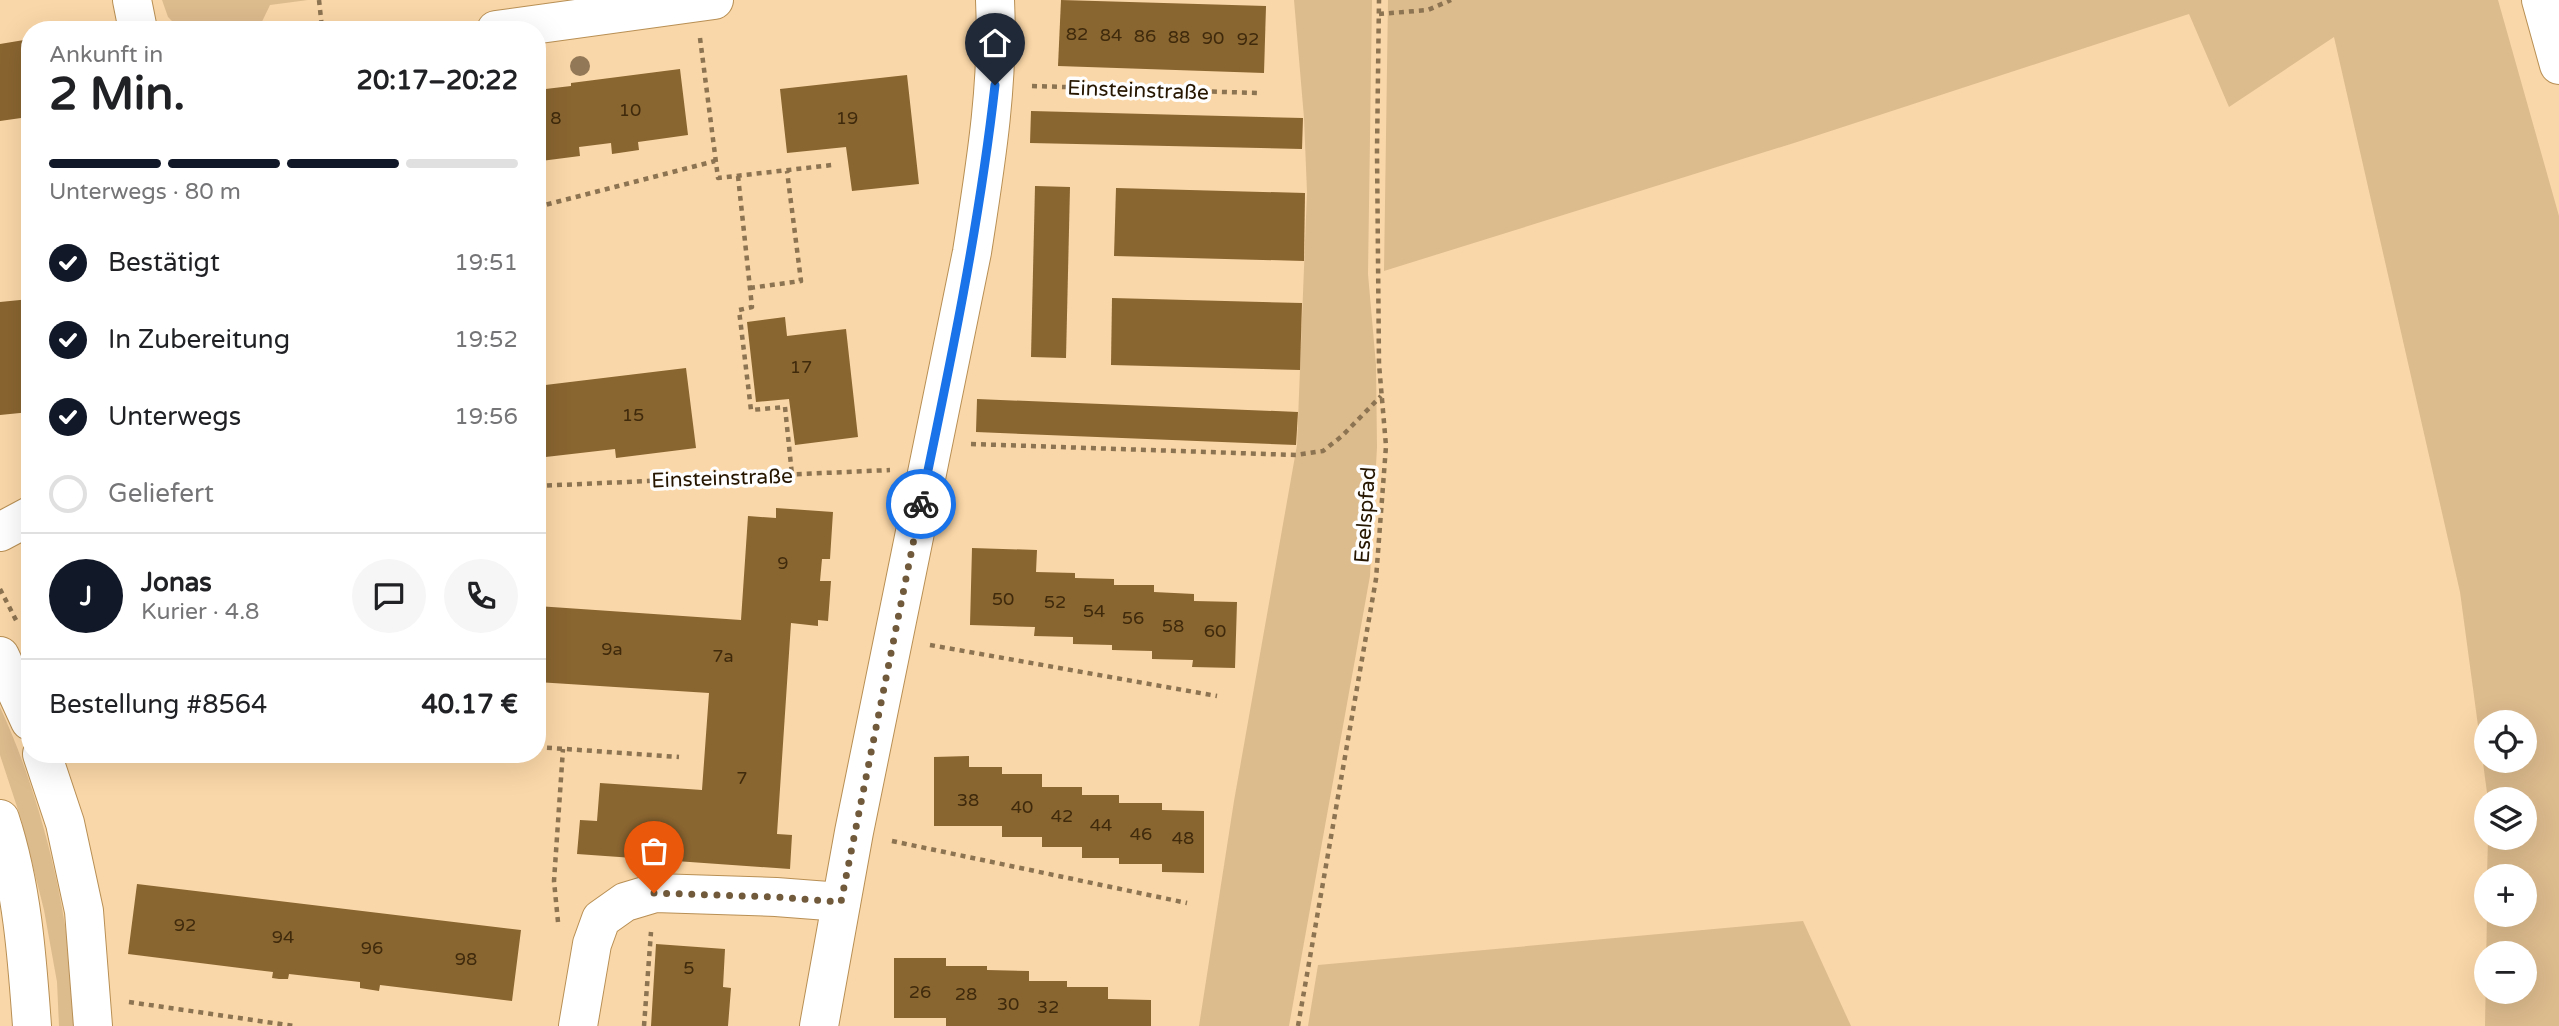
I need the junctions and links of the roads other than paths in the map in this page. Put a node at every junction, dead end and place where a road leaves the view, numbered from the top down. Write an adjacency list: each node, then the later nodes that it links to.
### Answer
1 (132, 0): 5 (main road)
2 (995, 0): 14 (main road)
3 (2541, 0): 7 (main road)
4 (706, 13): 6 (main road)
5 (136, 21)
6 (546, 26)
7 (2559, 65)
8 (21, 521): 9 (main road)
9 (0, 533)
10 (0, 656): 11 (main road)
11 (21, 702)
12 (45, 763): 16 (main road)
13 (0, 819): 15 (main road)
14 (841, 902): 17 (main road); 18 (main road)
15 (32, 1026)
16 (93, 1026)
17 (578, 1026)
18 (819, 1026)

